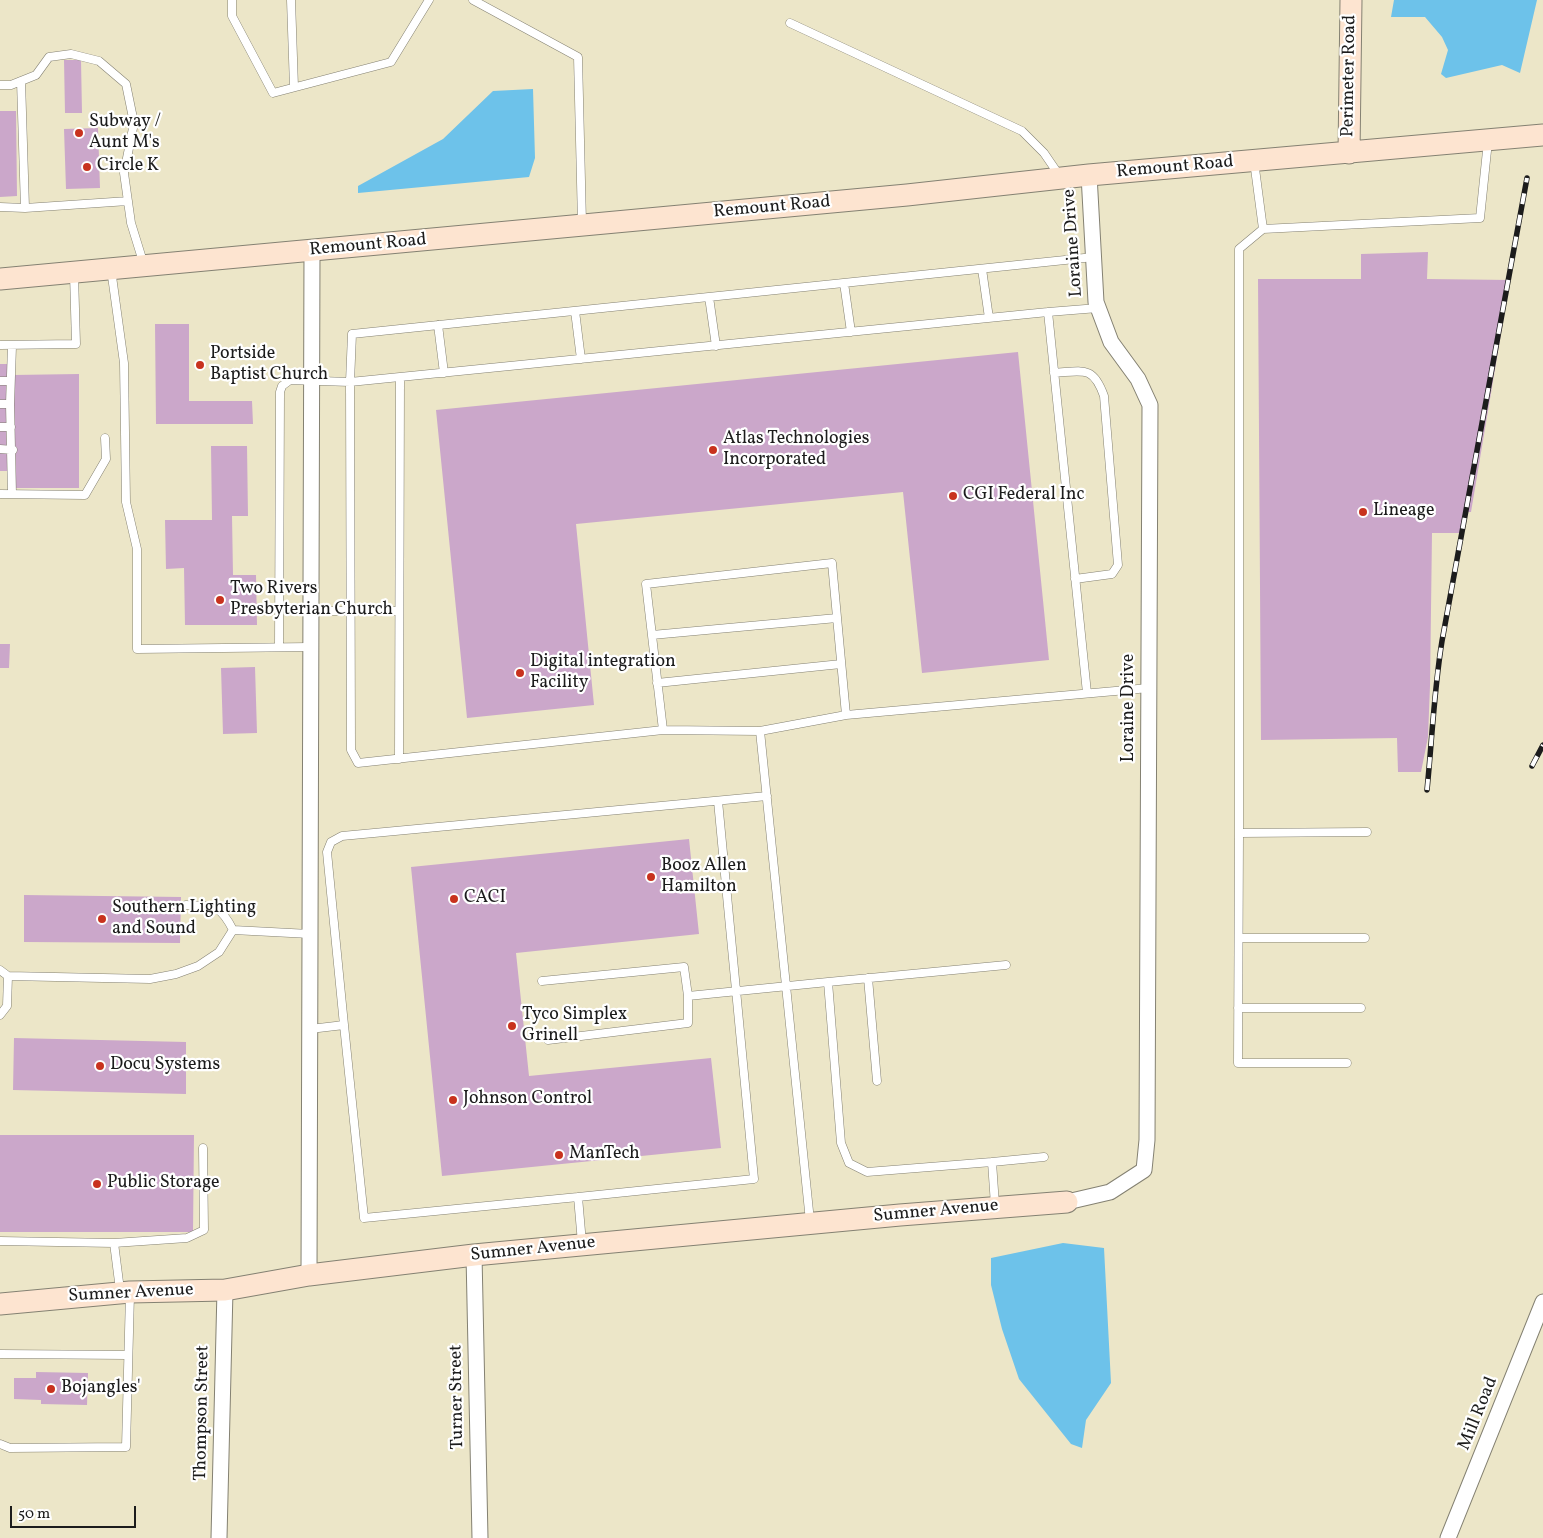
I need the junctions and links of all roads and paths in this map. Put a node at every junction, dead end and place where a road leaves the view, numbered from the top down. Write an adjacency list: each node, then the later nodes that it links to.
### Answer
1 (232, 0): 9 (lane)
2 (290, 0): 9 (lane)
3 (429, 0): 9 (lane)
4 (473, 0): 19 (lane)
5 (1351, 0): 12 (main road, Perimeter Road)
6 (790, 23): 15 (lane)
7 (21, 81): 8 (lane); 16 (lane); 18 (lane)
8 (0, 85)
9 (294, 87)
10 (1543, 135): 11 (main road, Remount Road)
11 (1488, 140): 12 (main road, Remount Road); 20 (lane)
12 (1349, 153): 13 (main road, Remount Road)
13 (1254, 161): 14 (main road, Remount Road); 20 (lane)
14 (1089, 175): 15 (main road, Remount Road); 22 (street, Loraine Drive)
15 (1062, 178): 19 (main road, Remount Road)
16 (128, 201): 18 (lane); 23 (lane)
17 (0, 207): 18 (lane)
18 (25, 208)
19 (582, 226): 21 (main road, Remount Road)
20 (1263, 229): 75 (lane)
21 (312, 251): 23 (main road, Remount Road); 43 (street)
22 (1094, 257): 24 (lane); 30 (street, Loraine Drive)
23 (145, 266): 25 (main road, Remount Road)
24 (982, 269): 28 (lane); 33 (lane)
25 (111, 270): 26 (main road, Remount Road); 62 (lane)
26 (74, 272): 27 (main road, Remount Road); 37 (lane)
27 (0, 279)
28 (844, 283): 29 (lane); 35 (lane)
29 (709, 297): 31 (lane); 38 (lane)
30 (1098, 308): 32 (lane); 66 (street, Loraine Drive)
31 (575, 311): 34 (lane); 39 (lane)
32 (1048, 312): 33 (lane); 40 (lane)
33 (989, 318): 35 (lane)
34 (438, 325): 41 (lane); 46 (lane)
35 (851, 332): 38 (lane)
36 (0, 346): 37 (lane)
37 (12, 346): 45 (lane)
38 (716, 346): 39 (lane)
39 (581, 359): 41 (lane)
40 (1054, 372): 56 (lane); 56 (lane)
41 (444, 373): 42 (lane)
42 (400, 377): 46 (lane); 59 (lane)
43 (312, 380): 46 (lane); 58 (street); 62 (lane)
44 (0, 381): 45 (lane)
45 (10, 381): 48 (lane)
46 (350, 382): 57 (lane)
47 (0, 404): 48 (lane)
48 (10, 404): 50 (lane)
49 (0, 427): 50 (lane)
50 (11, 428): 53 (lane)
51 (106, 438): 55 (lane)
52 (0, 449): 53 (lane)
53 (13, 450): 55 (lane)
54 (0, 494): 55 (lane)
55 (12, 494)
56 (1075, 579): 67 (lane)
57 (350, 610): 58 (lane); 59 (lane); 71 (lane)
58 (311, 611): 63 (street)
59 (399, 611): 71 (lane)
60 (837, 618): 61 (lane); 61 (lane); 64 (lane)
61 (652, 635): 65 (lane)
62 (279, 647): 63 (lane)
63 (311, 647): 78 (street)
64 (841, 664): 65 (lane); 68 (lane)
65 (657, 683): 69 (lane)
66 (1149, 688): 67 (lane); 102 (street, Loraine Drive)
67 (1087, 694): 68 (lane)
68 (846, 715): 70 (lane)
69 (663, 730): 70 (lane); 71 (lane)
70 (760, 732): 72 (lane)
71 (399, 759)
72 (767, 796): 73 (lane); 87 (lane)
73 (718, 800): 88 (lane); 93 (lane)
74 (1367, 832): 75 (lane)
75 (1239, 833): 79 (lane)
76 (186, 905): 77 (lane)
77 (233, 930): 78 (lane); 83 (lane)
78 (310, 934): 94 (street)
79 (1239, 938): 80 (lane); 90 (lane)
80 (1365, 938)
81 (1006, 965): 84 (lane)
82 (0, 970): 83 (lane)
83 (8, 976): 92 (lane)
84 (868, 978): 86 (lane); 97 (lane)
85 (542, 981): 89 (lane)
86 (828, 982): 87 (lane); 100 (lane)
87 (788, 985): 88 (lane); 104 (lane)
88 (738, 992): 89 (lane); 101 (lane)
89 (688, 996): 95 (lane)
90 (1238, 1008): 91 (lane); 96 (lane)
91 (1361, 1008)
92 (0, 1015)
93 (344, 1026): 94 (lane); 101 (lane)
94 (310, 1028): 109 (street)
95 (548, 1040)
96 (1347, 1063)
97 (877, 1081)
98 (203, 1148): 106 (lane)
99 (1044, 1157): 100 (lane)
100 (992, 1162): 103 (lane)
101 (578, 1197): 107 (lane)
102 (1067, 1202): 103 (main road, Sumner Avenue)
103 (995, 1207): 104 (main road, Sumner Avenue)
104 (810, 1223): 107 (main road, Sumner Avenue)
105 (0, 1241): 106 (lane)
106 (114, 1243): 111 (lane)
107 (583, 1245): 108 (main road, Sumner Avenue)
108 (474, 1255): 109 (main road, Sumner Avenue); 118 (street, Turner Street)
109 (309, 1275): 110 (main road, Sumner Avenue)
110 (225, 1290): 111 (main road, Sumner Avenue); 117 (street, Thompson Street)
111 (125, 1292): 113 (main road, Sumner Avenue); 115 (lane)
112 (1543, 1302): 119 (street, Mill Road)
113 (0, 1304)
114 (0, 1354): 115 (lane)
115 (128, 1355): 116 (lane)
116 (0, 1444)
117 (219, 1538)
118 (480, 1538)
119 (1448, 1538)

